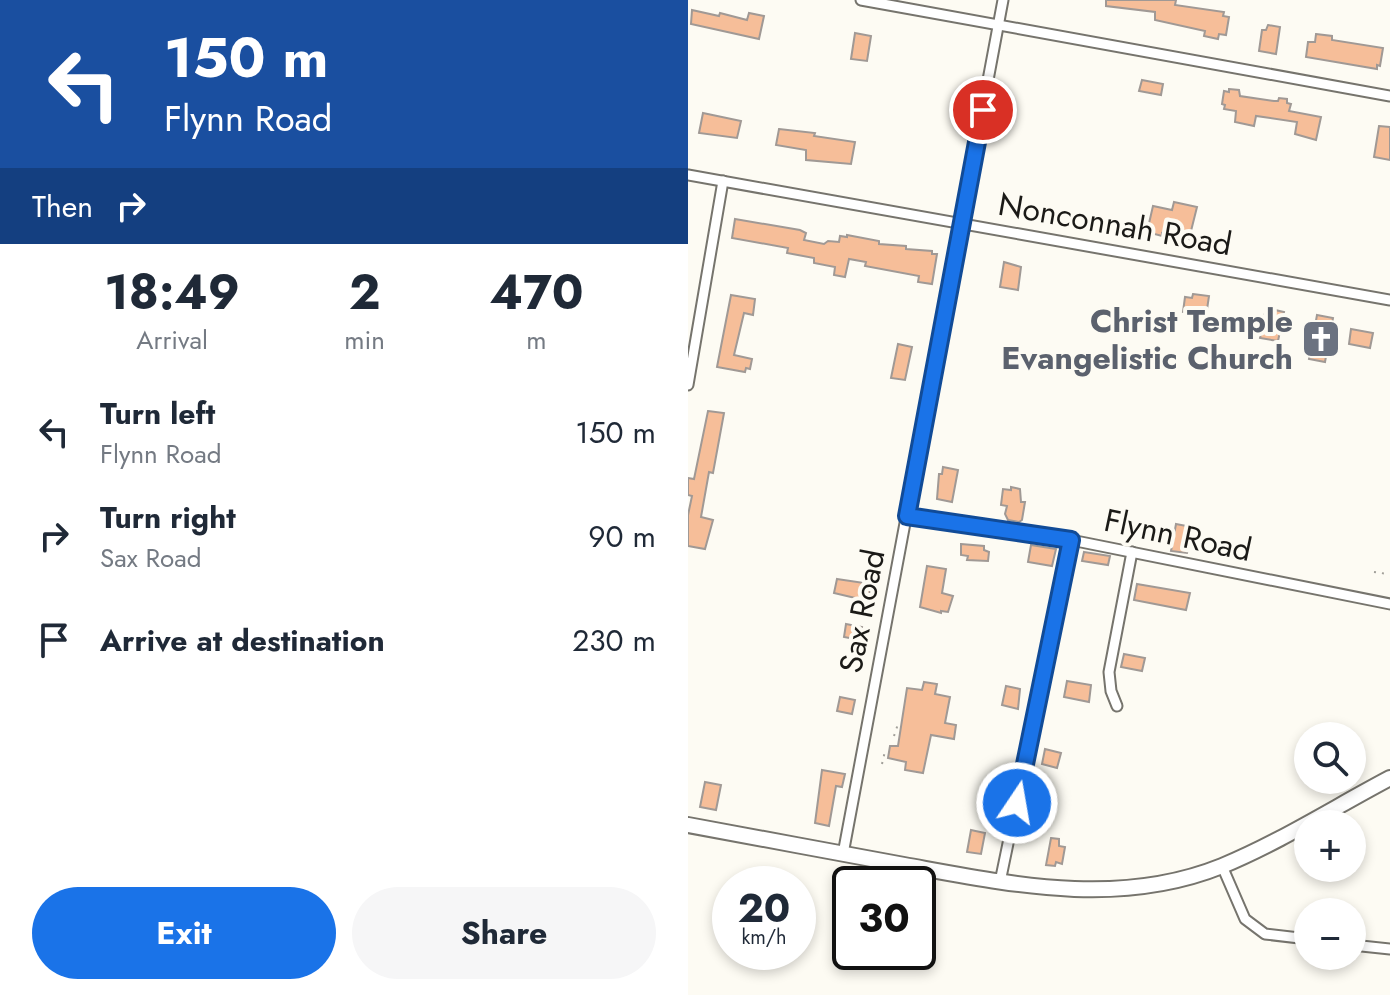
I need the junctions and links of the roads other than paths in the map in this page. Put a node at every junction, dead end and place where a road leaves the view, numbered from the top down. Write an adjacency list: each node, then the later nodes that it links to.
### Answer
1 (861, 0): 3 (street)
2 (1003, 0): 3 (street, Sax Road)
3 (999, 25): 4 (street); 7 (street, Sax Road)
4 (1390, 96)
5 (688, 175): 6 (street, Nonconnah Road)
6 (723, 181): 7 (street, Nonconnah Road); 9 (street)
7 (963, 222): 8 (street, Nonconnah Road); 10 (street, Sax Road)
8 (1390, 300)
9 (688, 385)
10 (907, 516): 11 (street, Flynn Road); 17 (street, Sax Road)
11 (1071, 540): 12 (street, Flynn Road); 19 (street)
12 (1132, 552): 13 (street, Flynn Road); 14 (street)
13 (1390, 604)
14 (1117, 706)
15 (1390, 778): 18 (main road)
16 (688, 825): 17 (main road)
17 (843, 854): 19 (main road)
18 (1222, 866): 19 (main road); 20 (street)
19 (1000, 882)
20 (1294, 937)
21 (1366, 946): 22 (street)
22 (1390, 949)

